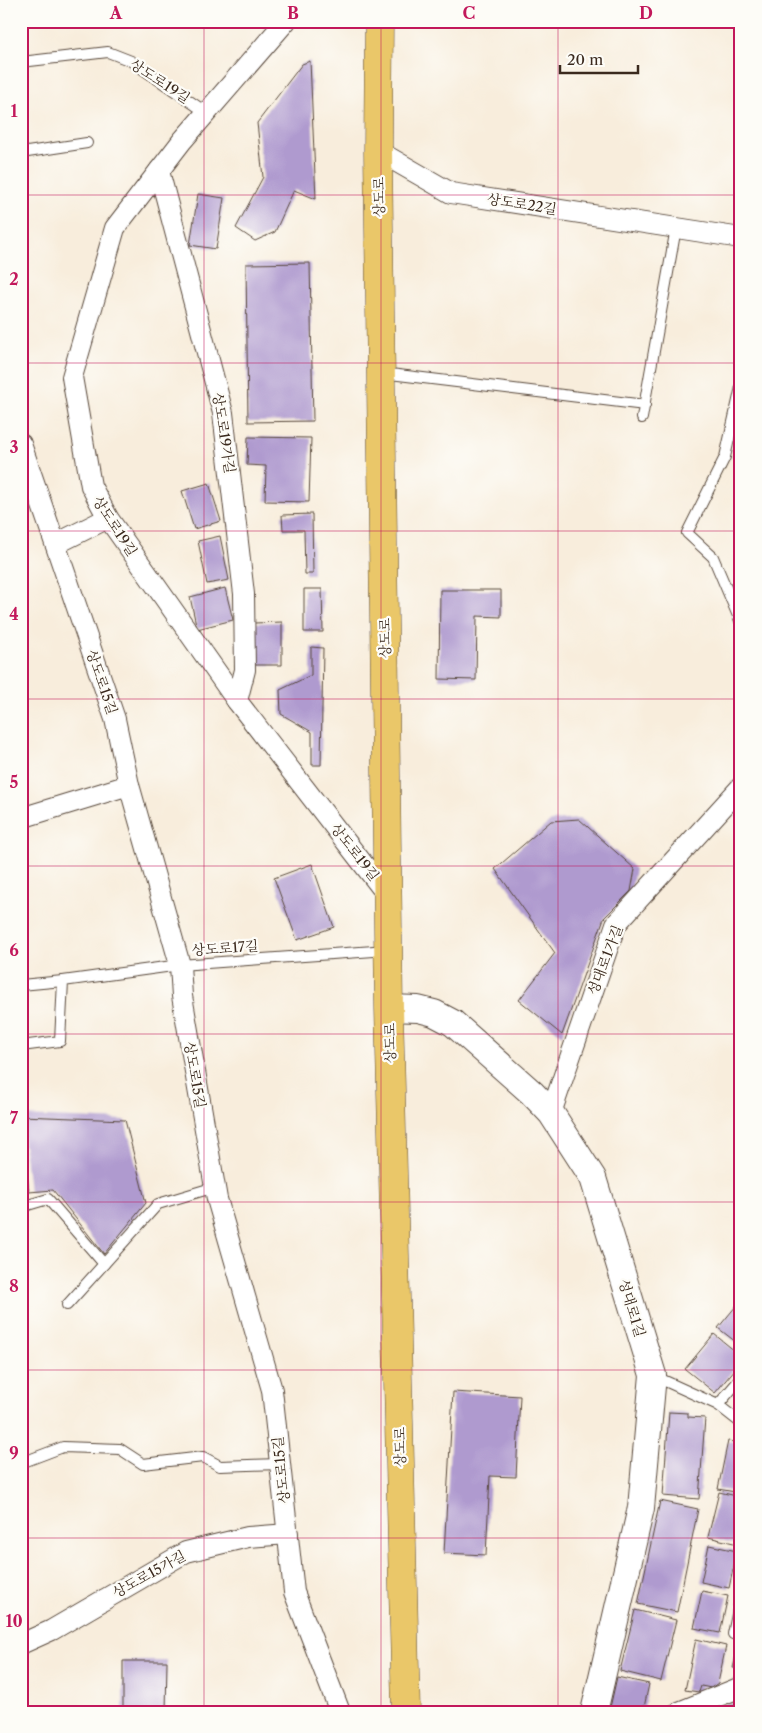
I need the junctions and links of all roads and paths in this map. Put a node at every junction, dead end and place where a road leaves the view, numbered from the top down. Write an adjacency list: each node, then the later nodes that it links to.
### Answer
1 (286, 21): 4 (street, 상도로19길)
2 (379, 21): 6 (main road, 상도로)
3 (21, 62): 4 (lane, 상도로19길)
4 (207, 113): 8 (street, 상도로19길)
5 (87, 143): 7 (lane)
6 (378, 150): 9 (street, 상도로22길); 11 (main road, 상도로)
7 (21, 153)
8 (159, 171): 16 (street, 상도로19길); 19 (street, 상도로19가길)
9 (676, 228): 10 (street, 상도로22길); 13 (lane)
10 (741, 238)
11 (381, 373): 13 (lane); 23 (main road, 상도로)
12 (741, 387): 18 (lane)
13 (644, 405): 14 (lane)
14 (642, 418)
15 (21, 444): 17 (street, 상도로15길)
16 (108, 518): 17 (street); 19 (street, 상도로19길)
17 (56, 544): 20 (street, 상도로15길)
18 (741, 623)
19 (237, 701): 23 (street, 상도로19길)
20 (129, 784): 22 (street); 25 (street, 상도로15길)
21 (741, 787): 30 (street, 성대로1가길)
22 (21, 818)
23 (388, 896): 24 (main road, 상도로)
24 (389, 950): 25 (lane, 상도로17길); 28 (main road, 상도로)
25 (180, 965): 26 (lane, 상도로17길); 31 (street, 상도로15길)
26 (63, 982): 27 (lane, 상도로17길); 29 (lane)
27 (21, 984)
28 (389, 1008): 30 (street, 성대로1길); 47 (main road, 상도로)
29 (21, 1046)
30 (551, 1113): 35 (street, 성대로1길)
31 (215, 1188): 33 (lane); 40 (street, 상도로15길)
32 (21, 1207): 33 (lane)
33 (104, 1264): 34 (lane)
34 (67, 1305)
35 (653, 1375): 37 (lane); 48 (street, 성대로1길)
36 (741, 1378): 37 (lane)
37 (718, 1405): 38 (lane)
38 (741, 1423)
39 (21, 1463): 40 (lane)
40 (280, 1464): 41 (street, 상도로15길)
41 (288, 1534): 44 (street, 상도로15가길); 46 (street, 상도로15길)
42 (741, 1595): 43 (lane)
43 (733, 1634)
44 (21, 1644)
45 (741, 1688): 49 (street)
46 (340, 1712)
47 (406, 1712)
48 (594, 1712)
49 (679, 1712)

